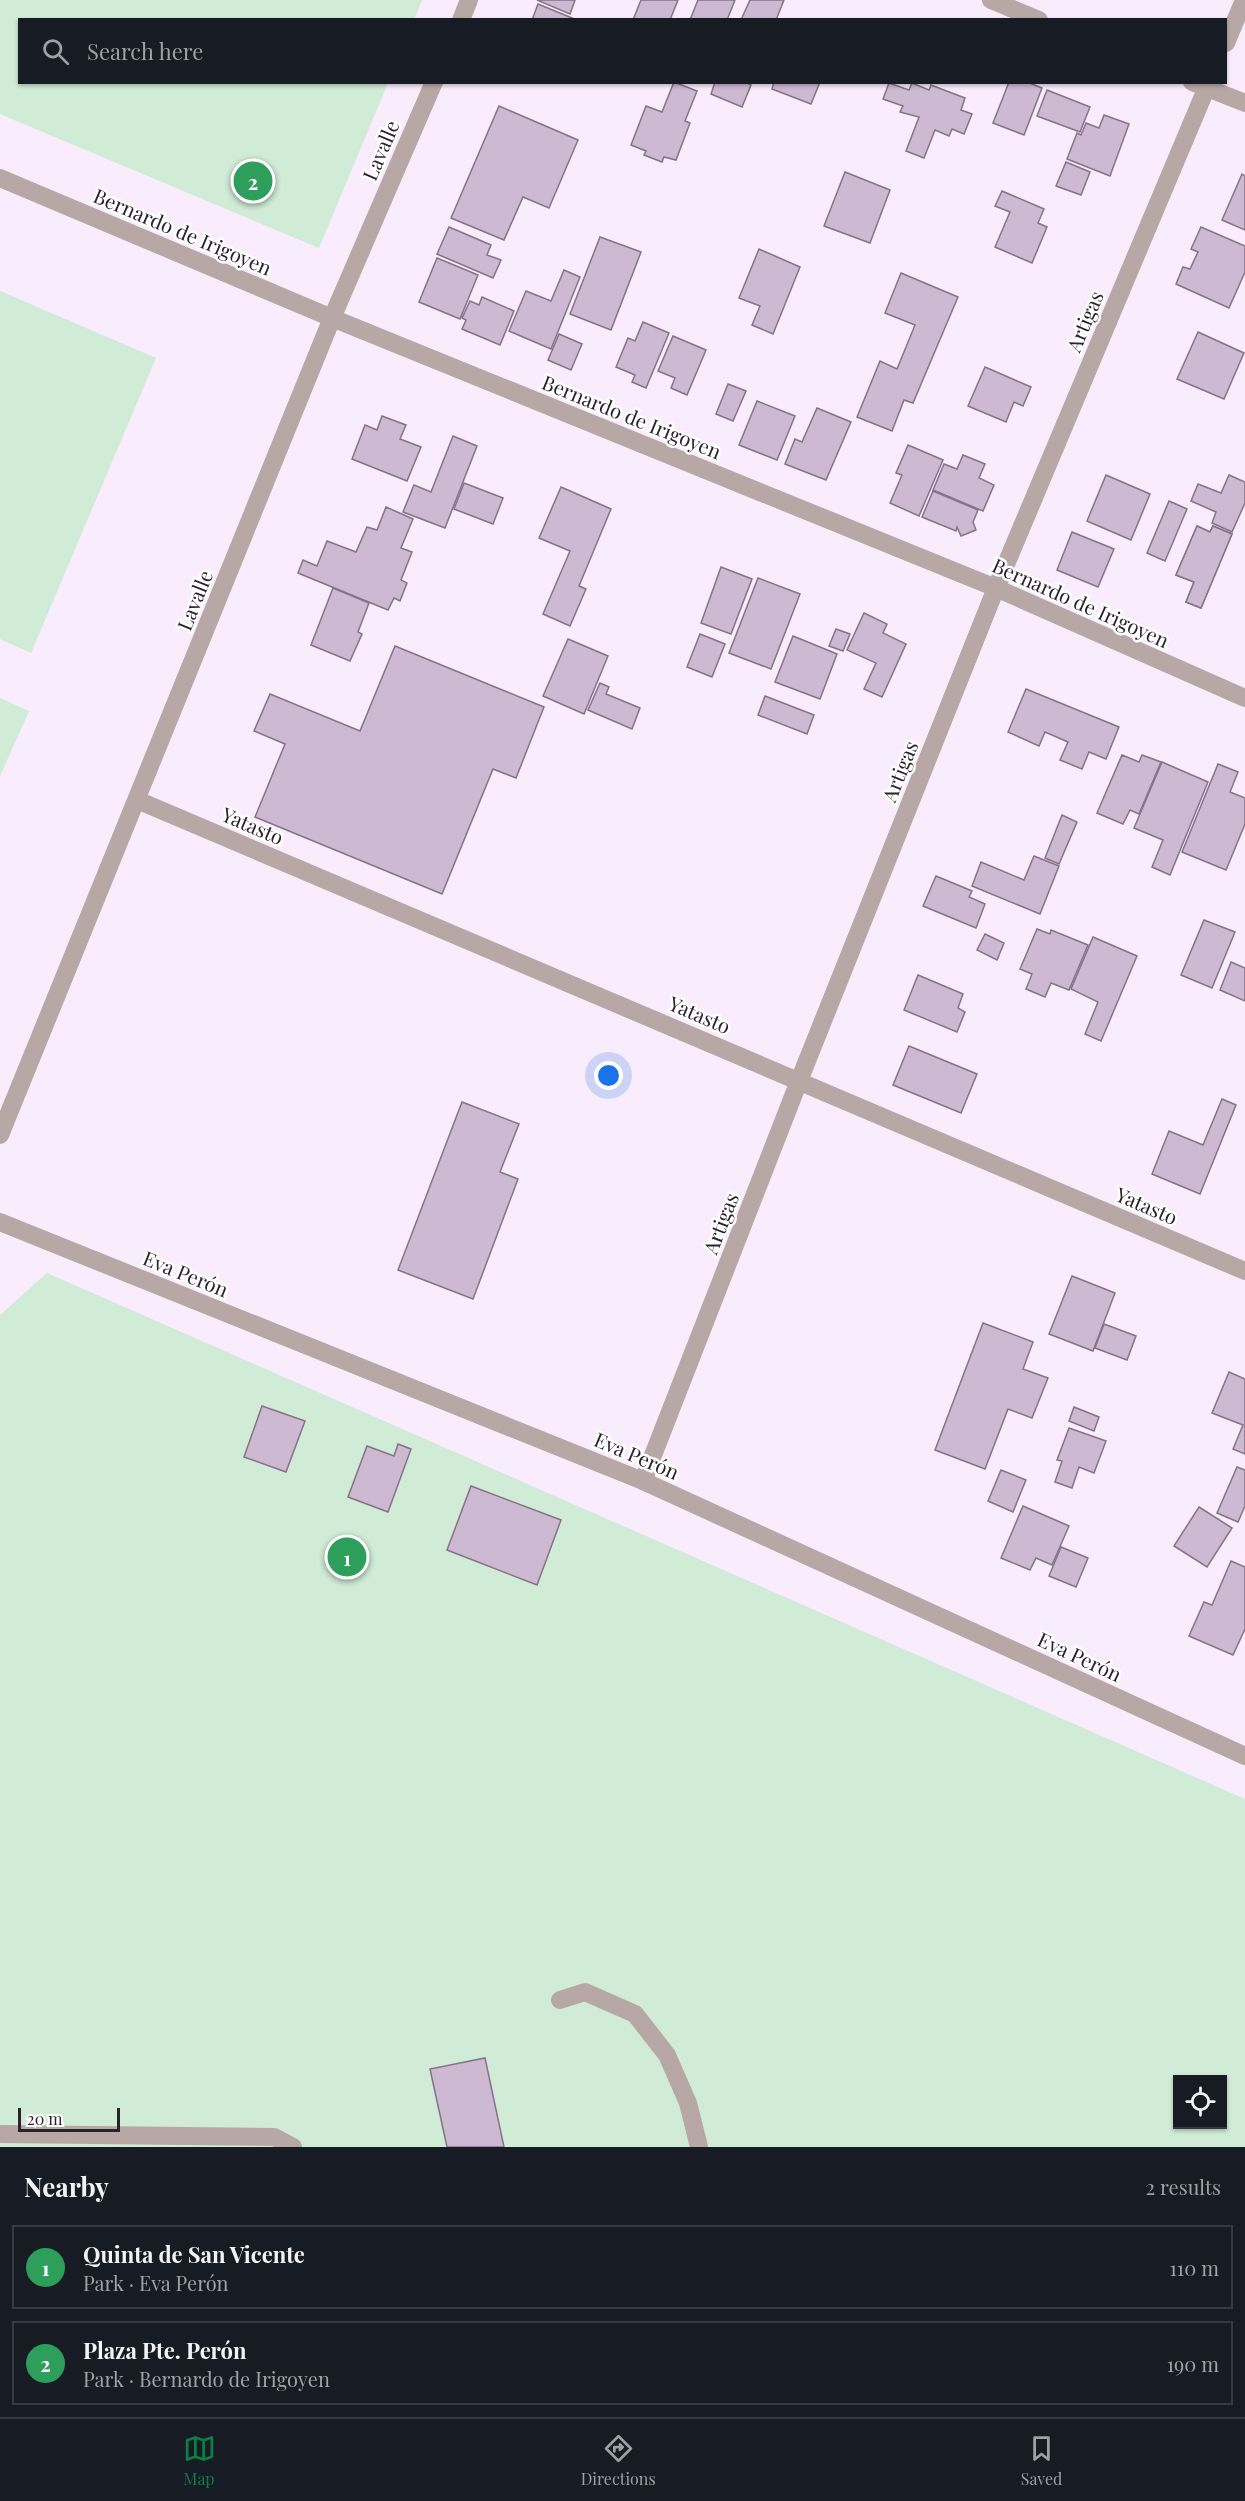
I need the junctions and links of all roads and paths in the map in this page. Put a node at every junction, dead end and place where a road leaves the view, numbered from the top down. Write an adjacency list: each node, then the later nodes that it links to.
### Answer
1 (469, 0): 4 (street)
2 (991, 0): 5 (street)
3 (1244, 0): 6 (street)
4 (462, 18)
5 (1034, 18)
6 (1227, 41)
7 (433, 84): 11 (street, Lavalle)
8 (1202, 84): 9 (street); 12 (street, Artigas)
9 (1245, 103)
10 (0, 178): 11 (street, Bernardo de Irigoyen)
11 (332, 318): 12 (street, Bernardo de Irigoyen); 14 (street, Lavalle)
12 (996, 588): 13 (street, Bernardo de Irigoyen); 15 (street, Artigas)
13 (1245, 698)
14 (137, 800): 15 (street, Yatasto); 16 (street, Lavalle)
15 (799, 1081): 18 (street, Yatasto); 19 (street, Artigas)
16 (0, 1136)
17 (0, 1222): 19 (street, Eva Perón)
18 (1245, 1271)
19 (643, 1481): 20 (street, Eva Perón)
20 (1245, 1756)
21 (560, 2000): 24 (street)
22 (0, 2134): 23 (street)
23 (293, 2147)
24 (699, 2147)

